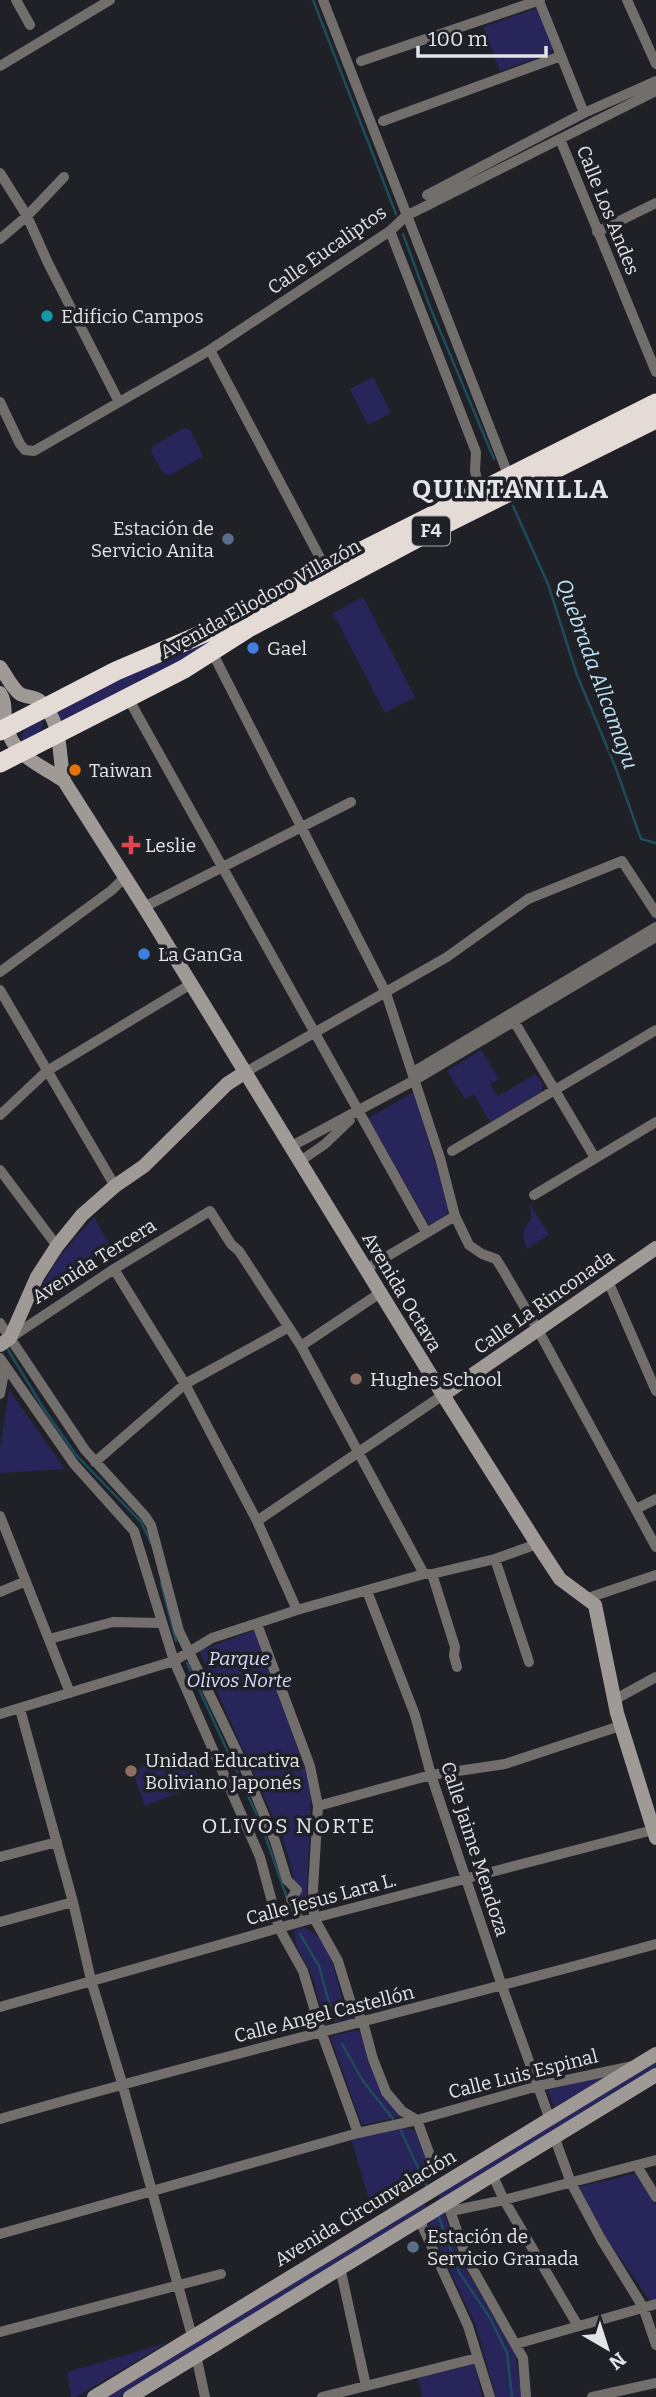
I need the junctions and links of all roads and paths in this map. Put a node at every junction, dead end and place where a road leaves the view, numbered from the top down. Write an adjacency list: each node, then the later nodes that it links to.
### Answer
1 (16, 0): 6 (street)
2 (110, 0): 10 (street)
3 (323, 0): 21 (street)
4 (627, 0): 9 (street)
5 (540, 1): 7 (street); 8 (street)
6 (30, 25)
7 (561, 56): 13 (street); 14 (street)
8 (361, 61)
9 (656, 64)
10 (0, 66)
11 (656, 81): 13 (street)
12 (656, 91): 15 (street, Calle Eucaliptos)
13 (584, 113): 18 (street)
14 (383, 121)
15 (560, 139): 21 (street, Calle Eucaliptos); 23 (street, Calle Los Andes)
16 (0, 173): 20 (street)
17 (64, 177): 20 (street)
18 (427, 195)
19 (656, 203): 23 (street)
20 (27, 216): 24 (street); 28 (street)
21 (406, 216): 22 (street, Calle Eucaliptos); 31 (street)
22 (390, 231): 25 (street, Calle Eucaliptos); 32 (street)
23 (597, 232): 26 (street, Calle Los Andes)
24 (0, 239)
25 (210, 350): 28 (street, Calle Eucaliptos); 33 (street)
26 (656, 372)
27 (0, 402): 28 (street, Calle Eucaliptos)
28 (119, 402)
29 (656, 403): 31 (highway, Avenida Eliodoro Villazón / F4)
30 (656, 419): 34 (highway, Avenida Eliodoro Villazón / F4)
31 (509, 477): 32 (highway, Avenida Eliodoro Villazón / F4)
32 (481, 491): 33 (highway, Avenida Eliodoro Villazón / F4)
33 (327, 569): 39 (highway, Avenida Eliodoro Villazón / F4)
34 (212, 652): 38 (highway, Avenida Eliodoro Villazón / F4); 45 (street)
35 (0, 667): 37 (main road)
36 (0, 693): 40 (main road)
37 (29, 697): 39 (main road); 40 (main road)
38 (128, 698): 41 (highway, Avenida Eliodoro Villazón / F4); 46 (street)
39 (48, 711): 40 (highway, Avenida Eliodoro Villazón / F4); 40 (highway); 41 (main road)
40 (17, 739): 41 (highway, Avenida Eliodoro Villazón / F4); 42 (highway, Avenida Eliodoro Villazón / F4); 43 (main road, Avenida Octava)
41 (59, 740): 43 (main road, Avenida Octava)
42 (0, 763)
43 (64, 781): 47 (main road, Avenida Octava)
44 (351, 802): 45 (street)
45 (302, 826): 46 (street); 55 (street)
46 (222, 867): 48 (street); 58 (street)
47 (125, 877): 48 (main road, Avenida Octava); 52 (street)
48 (144, 907): 53 (main road, Avenida Octava)
49 (656, 913): 55 (street)
50 (656, 927): 56 (street)
51 (656, 937): 56 (street)
52 (0, 972)
53 (191, 984): 59 (street); 60 (main road, Avenida Octava)
54 (0, 990): 59 (street)
55 (386, 993): 58 (street); 61 (street)
56 (512, 1017): 61 (street); 62 (street)
57 (656, 1030): 62 (street)
58 (316, 1032): 60 (street); 63 (street)
59 (47, 1071): 64 (street); 71 (street)
60 (244, 1073): 66 (main road, Avenida Octava); 71 (main road)
61 (414, 1076): 63 (street); 73 (street)
62 (554, 1090): 67 (street); 68 (street)
63 (359, 1111): 66 (street); 69 (street); 74 (street)
64 (0, 1115)
65 (656, 1122): 68 (street)
66 (290, 1147): 69 (main road, Avenida Octava)
67 (452, 1151)
68 (595, 1158): 72 (street)
69 (299, 1162): 78 (main road, Avenida Octava)
70 (0, 1170): 75 (street)
71 (115, 1186): 75 (main road)
72 (534, 1195)
73 (454, 1216): 74 (street); 83 (street)
74 (426, 1232): 78 (street)
75 (57, 1246): 84 (main road)
76 (656, 1248): 79 (main road, Calle La Rinconada)
77 (114, 1269): 82 (street, Avenida Tercera); 84 (street, Avenida Tercera); 87 (street)
78 (366, 1269): 80 (main road, Avenida Octava)
79 (608, 1281): 83 (main road, Calle La Rinconada); 88 (street)
80 (380, 1293): 85 (street); 90 (main road, Avenida Octava)
81 (0, 1323): 84 (street)
82 (289, 1328): 85 (street); 87 (street)
83 (538, 1330): 90 (main road, Calle La Rinconada); 94 (street)
84 (5, 1342): 92 (street)
85 (301, 1346): 91 (street)
86 (2, 1362): 89 (street); 107 (street)
87 (185, 1384): 92 (street); 96 (street)
88 (656, 1391)
89 (0, 1394)
90 (443, 1395): 91 (street, Calle La Rinconada); 97 (main road, Avenida Octava)
91 (358, 1451): 96 (street, Calle La Rinconada); 100 (street)
92 (96, 1462): 110 (street)
93 (656, 1499): 94 (street)
94 (636, 1509): 98 (street)
95 (0, 1517): 102 (street)
96 (257, 1521): 106 (street)
97 (537, 1544): 99 (street); 105 (main road, Avenida Octava)
98 (656, 1547)
99 (495, 1559): 100 (street); 112 (street)
100 (428, 1574): 103 (street); 113 (street)
101 (656, 1575): 105 (street)
102 (26, 1581): 104 (street); 109 (street)
103 (368, 1591): 106 (street); 120 (street, Calle Jaime Mendoza)
104 (0, 1592)
105 (588, 1598): 116 (main road)
106 (297, 1611): 108 (street)
107 (161, 1623): 109 (street); 111 (street)
108 (257, 1624): 110 (street); 121 (street)
109 (49, 1639): 115 (street)
110 (190, 1650): 111 (street); 129 (street)
111 (174, 1661): 115 (street); 130 (street)
112 (529, 1662)
113 (457, 1667)
114 (656, 1677): 116 (street)
115 (71, 1693): 117 (street)
116 (614, 1700): 119 (main road)
117 (20, 1709): 118 (street); 123 (street)
118 (0, 1714)
119 (620, 1726): 120 (street); 122 (main road)
120 (431, 1775): 121 (street); 125 (street, Calle Jaime Mendoza)
121 (318, 1806): 127 (street)
122 (655, 1834): 125 (street, Calle Jesus Lara L.)
123 (57, 1842): 124 (street); 126 (street)
124 (0, 1857)
125 (467, 1879): 127 (street, Calle Jesus Lara L.); 133 (street, Calle Jaime Mendoza)
126 (74, 1902): 128 (street); 132 (street)
127 (314, 1918): 129 (street, Calle Jesus Lara L.); 135 (street)
128 (0, 1922)
129 (300, 1922): 130 (street, Calle Jesus Lara L.)
130 (279, 1928): 132 (street, Calle Jesus Lara L.); 136 (street)
131 (656, 1944): 133 (street, Calle Angel Castellón)
132 (91, 1980): 134 (street, Calle Jesus Lara L.); 140 (street)
133 (502, 1986): 135 (street, Calle Angel Castellón); 141 (street, Calle Jaime Mendoza)
134 (0, 2007)
135 (363, 2022): 136 (street, Calle Angel Castellón); 144 (street)
136 (321, 2031): 140 (street, Calle Angel Castellón); 145 (street)
137 (656, 2054): 138 (main road, Avenida Circunvalación)
138 (638, 2064): 141 (street, Calle Luis Espinal); 142 (main road, Avenida Circunvalación)
139 (656, 2074): 146 (main road, Avenida Circunvalación)
140 (122, 2083): 143 (street, Calle Angel Castellón); 152 (street)
141 (538, 2086): 142 (street, Calle Jaime Mendoza); 144 (street, Calle Luis Espinal)
142 (550, 2117): 164 (main road, Avenida Circunvalación)
143 (0, 2119)
144 (417, 2120): 145 (street, Calle Luis Espinal); 148 (street)
145 (358, 2133): 152 (street, Calle Luis Espinal)
146 (554, 2136): 150 (main road, Avenida Circunvalación); 151 (street)
147 (656, 2160): 149 (street)
148 (432, 2161)
149 (637, 2166): 151 (street); 153 (street)
150 (492, 2174): 154 (street); 155 (main road, Avenida Circunvalación)
151 (571, 2182): 154 (street); 161 (street)
152 (151, 2192): 156 (street, Calle Luis Espinal); 159 (street)
153 (656, 2197)
154 (505, 2200): 155 (street); 162 (street)
155 (438, 2210): 157 (main road, Avenida Circunvalación); 165 (street); 168 (street)
156 (0, 2234)
157 (340, 2267): 167 (main road, Avenida Circunvalación); 170 (street)
158 (221, 2274): 159 (street)
159 (177, 2286): 163 (street); 164 (street)
160 (656, 2304): 161 (street)
161 (643, 2307): 162 (street); 166 (street)
162 (578, 2326): 165 (street)
163 (0, 2332)
164 (192, 2336): 171 (main road, Avenida Circunvalación)
165 (516, 2344): 176 (street)
166 (656, 2345)
167 (196, 2355): 172 (main road, Avenida Circunvalación); 173 (street)
168 (477, 2358): 170 (street); 175 (street)
169 (656, 2383): 177 (street)
170 (366, 2386): 174 (street)
171 (94, 2397)
172 (130, 2397)
173 (205, 2397)
174 (322, 2397)
175 (490, 2397)
176 (526, 2397)
177 (592, 2397)

